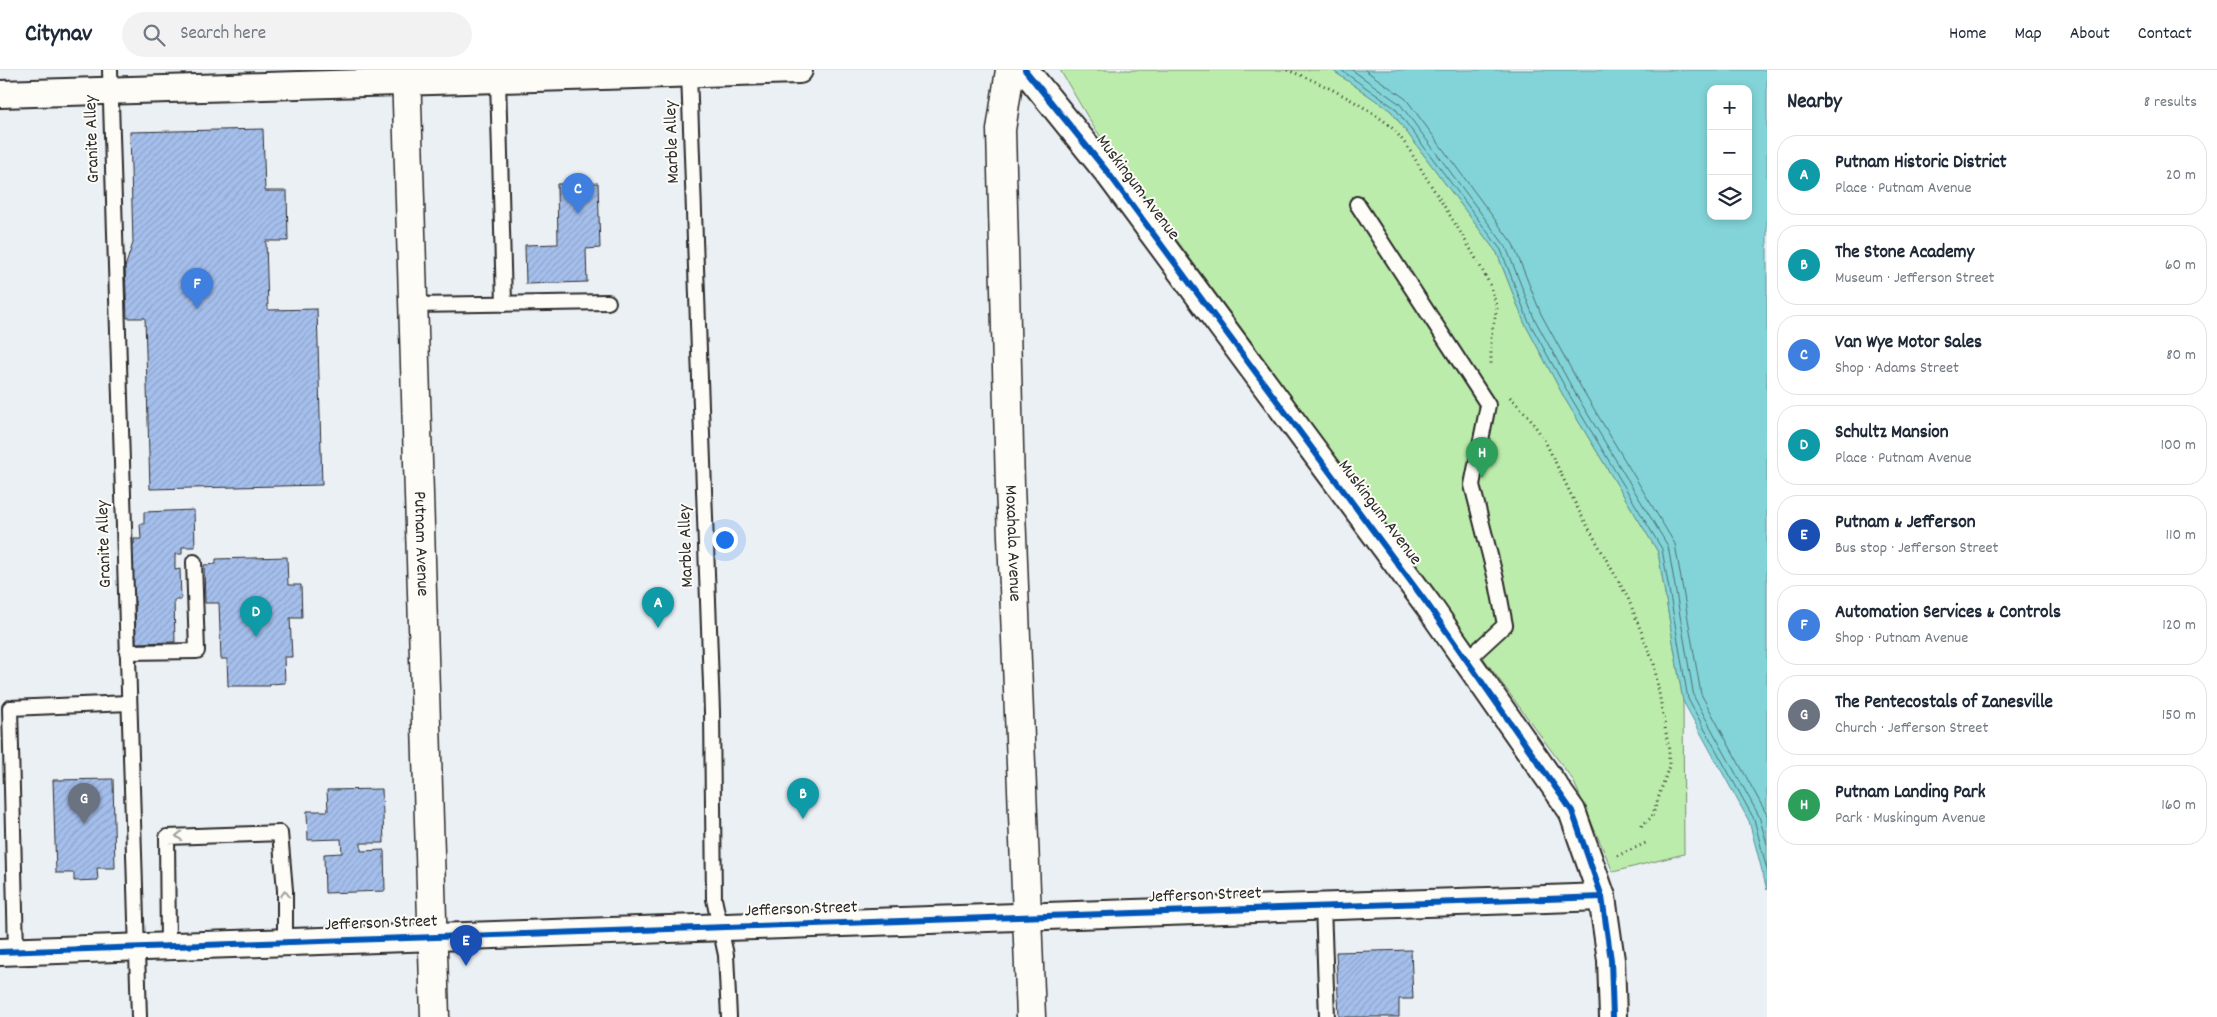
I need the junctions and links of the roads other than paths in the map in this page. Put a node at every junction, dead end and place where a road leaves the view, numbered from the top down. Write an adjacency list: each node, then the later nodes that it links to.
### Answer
1 (799, 70): 4 (street)
2 (1010, 70): 22 (street, Moxahala Avenue)
3 (1025, 70): 15 (street, Muskingum Avenue)
4 (689, 73): 6 (street); 23 (lane, Marble Alley)
5 (406, 76): 6 (street); 7 (street); 12 (street, Putnam Avenue)
6 (498, 79): 11 (lane)
7 (110, 80): 8 (street); 14 (lane, Granite Alley)
8 (0, 94)
9 (1357, 204): 15 (lane)
10 (608, 302): 11 (lane)
11 (504, 304): 12 (lane)
12 (413, 306): 24 (street, Putnam Avenue)
13 (194, 562): 14 (lane)
14 (127, 652): 16 (lane, Granite Alley)
15 (1466, 661): 20 (street, Muskingum Avenue)
16 (129, 704): 17 (lane); 27 (lane, Granite Alley)
17 (5, 725): 19 (lane)
18 (0, 870): 19 (lane)
19 (14, 870): 28 (lane)
20 (1602, 897): 21 (street, Jefferson Street); 34 (street, Muskingum Avenue)
21 (1323, 906): 22 (street, Jefferson Street); 33 (lane)
22 (1028, 917): 23 (street, Jefferson Street); 32 (street, Moxahala Avenue)
23 (720, 927): 24 (street, Jefferson Street); 31 (lane, Marble Alley)
24 (432, 937): 25 (street, Jefferson Street); 30 (street, Putnam Avenue)
25 (285, 942): 26 (street, Jefferson Street); 26 (lane, one-way to 26)
26 (168, 946): 27 (street, Jefferson Street)
27 (136, 947): 28 (street, Jefferson Street); 29 (lane, Granite Alley)
28 (8, 952)
29 (138, 1017)
30 (435, 1017)
31 (729, 1017)
32 (1031, 1017)
33 (1327, 1017)
34 (1613, 1017)

